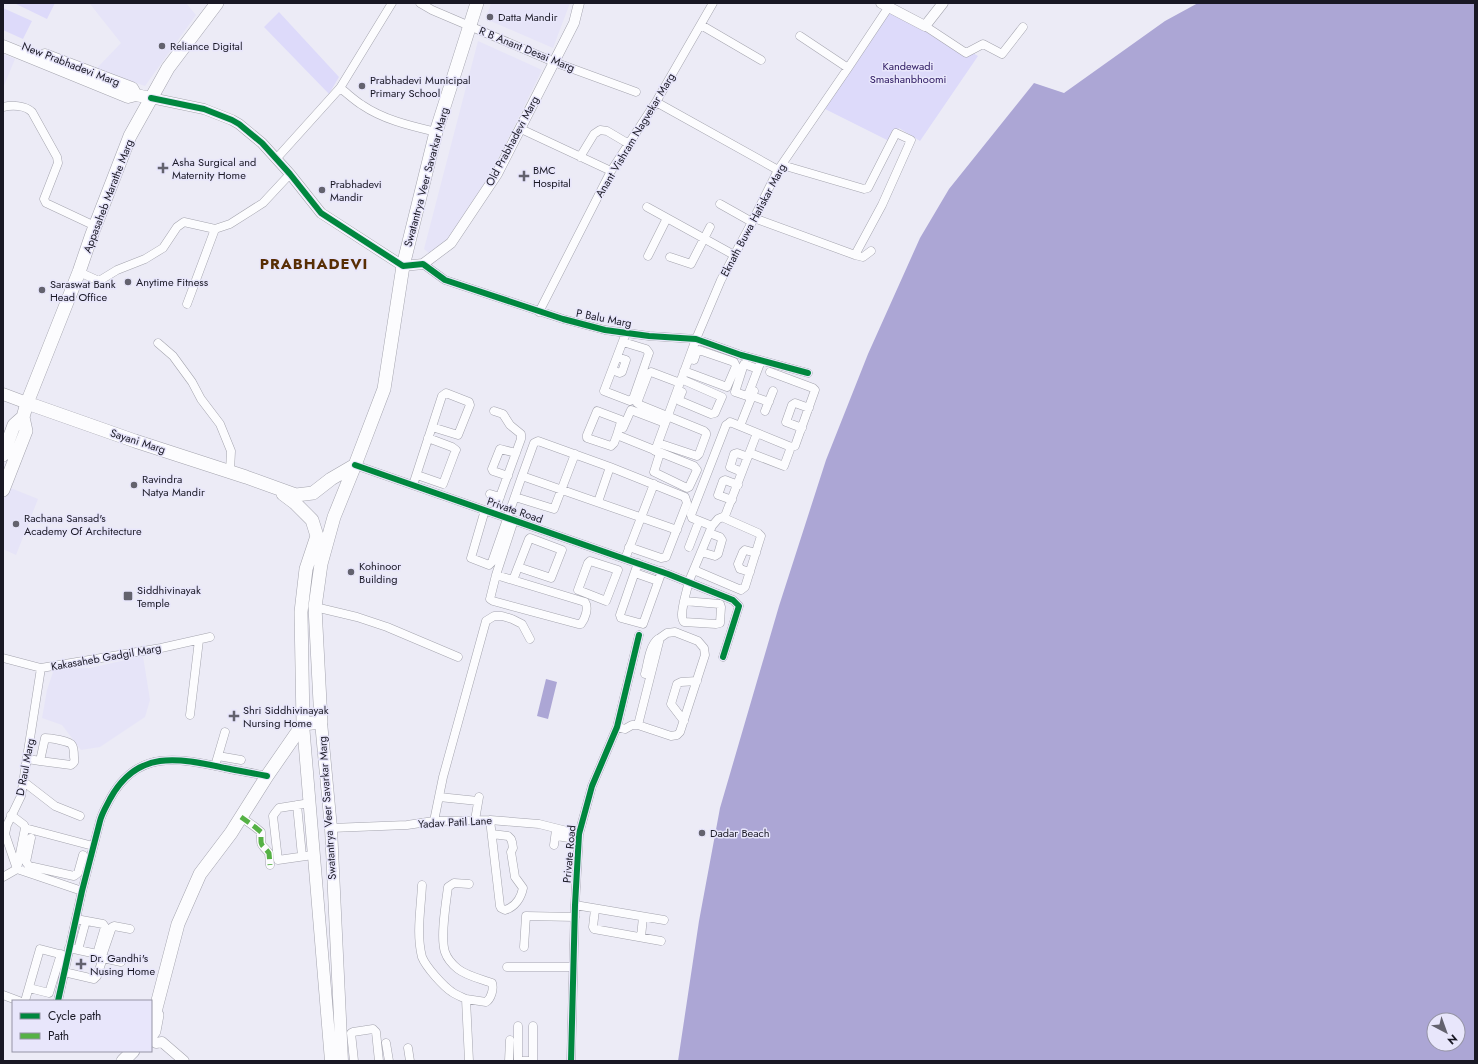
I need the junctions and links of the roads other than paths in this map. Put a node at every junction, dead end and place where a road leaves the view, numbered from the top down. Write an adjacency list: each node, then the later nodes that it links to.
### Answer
1 (217, 3): 22 (main road, Appasaheb Marathe Marg)
2 (392, 3): 19 (street)
3 (420, 3): 10 (street, R B Anant Desai Marg)
4 (477, 3): 10 (main road, Swatantrya Veer Savarkar Marg)
5 (579, 3): 17 (street, Old Prabhadevi Marg)
6 (713, 3): 9 (street, Anant Vishram Nagvekar Marg)
7 (943, 3): 11 (street)
8 (884, 5): 11 (street); 18 (street, Eknath Buwa Hatiskar Marg)
9 (701, 25): 16 (street); 23 (street, Anant Vishram Nagvekar Marg)
10 (471, 26): 17 (street, R B Anant Desai Marg); 27 (main road, Swatantrya Veer Savarkar Marg)
11 (925, 26): 12 (street)
12 (1023, 27)
13 (800, 36): 18 (street)
14 (3, 38): 21 (main road, New Prabhadevi Marg)
15 (3, 46): 21 (main road, New Prabhadevi Marg)
16 (762, 60)
17 (554, 62): 20 (street, R B Anant Desai Marg); 26 (street, Old Prabhadevi Marg)
18 (848, 68): 31 (street, Eknath Buwa Hatiskar Marg)
19 (340, 88): 27 (street); 30 (street)
20 (636, 92)
21 (136, 95): 22 (main road, New Prabhadevi Marg)
22 (152, 98): 30 (street, New Prabhadevi Marg); 38 (main road, Appasaheb Marathe Marg)
23 (656, 102): 28 (street, Anant Vishram Nagvekar Marg); 31 (street)
24 (3, 107): 38 (street)
25 (598, 123): 28 (street)
26 (521, 128): 29 (street); 47 (street, Old Prabhadevi Marg)
27 (436, 132): 48 (main road, Swatantrya Veer Savarkar Marg)
28 (630, 142): 29 (street); 32 (street, Anant Vishram Nagvekar Marg)
29 (580, 157): 32 (street)
30 (276, 159): 33 (street, New Prabhadevi Marg)
31 (780, 167): 37 (street, Eknath Buwa Hatiskar Marg); 44 (street)
32 (611, 172): 51 (street, Anant Vishram Nagvekar Marg)
33 (290, 174): 40 (street); 48 (street, New Prabhadevi Marg)
34 (720, 204): 37 (street)
35 (647, 207): 36 (street)
36 (667, 218): 41 (street); 45 (street)
37 (753, 220): 43 (street, Eknath Buwa Hatiskar Marg); 44 (street)
38 (95, 226): 49 (main road, Appasaheb Marathe Marg)
39 (710, 227): 41 (street)
40 (215, 229): 49 (street); 50 (street)
41 (704, 239): 43 (street); 46 (street)
42 (871, 251): 44 (street)
43 (734, 255): 53 (street, Eknath Buwa Hatiskar Marg)
44 (855, 255)
45 (648, 256)
46 (670, 257)
47 (423, 264): 48 (street); 51 (street, P Balu Marg)
48 (402, 266): 82 (main road, Swatantrya Veer Savarkar Marg)
49 (79, 272): 64 (main road, Appasaheb Marathe Marg)
50 (187, 304)
51 (539, 312): 52 (street, P Balu Marg)
52 (626, 333): 53 (street, P Balu Marg); 54 (street)
53 (696, 339): 56 (street, P Balu Marg); 59 (street, Eknath Buwa Hatiskar Marg)
54 (623, 342): 54 (street)
55 (158, 343): 84 (street)
56 (762, 364): 58 (street, P Balu Marg); 62 (street)
57 (770, 372): 65 (street)
58 (808, 374)
59 (684, 377): 59 (street); 59 (street); 69 (street, Eknath Buwa Hatiskar Marg); 69 (street)
60 (774, 391): 63 (street)
61 (3, 394): 64 (main road, Sayani Marg)
62 (752, 396): 63 (street); 70 (street)
63 (769, 402): 67 (street)
64 (27, 404): 68 (main road, Appasaheb Marathe Marg); 84 (main road, Sayani Marg)
65 (809, 408): 72 (street); 72 (street)
66 (494, 411): 78 (street)
67 (765, 411)
68 (23, 417): 80 (main road); 93 (main road)
69 (668, 420): 74 (street); 77 (street, Eknath Buwa Hatiskar Marg); 77 (street)
70 (740, 426): 73 (street); 105 (street)
71 (432, 427): 71 (street); 75 (street)
72 (802, 428): 76 (street)
73 (757, 433): 76 (street); 81 (street)
74 (618, 436): 74 (street); 77 (street)
75 (428, 438): 86 (street); 86 (street)
76 (791, 447): 81 (street)
77 (659, 448): 77 (street, Eknath Buwa Hatiskar Marg)
78 (516, 453): 87 (street); 87 (street)
79 (575, 454): 83 (street); 88 (street); 94 (street)
80 (3, 455)
81 (749, 455): 85 (street); 85 (street)
82 (355, 464): 91 (street, Private Road); 92 (main road, Sayani Marg); 126 (main road, Swatantrya Veer Savarkar Marg)
83 (610, 467): 89 (street); 99 (street)
84 (230, 471): 92 (main road, Sayani Marg)
85 (742, 472): 90 (street)
86 (417, 475): 91 (street)
87 (508, 476): 96 (street)
88 (522, 476): 94 (street); 97 (street)
89 (654, 484): 102 (street); 107 (street)
90 (738, 484): 98 (street); 98 (street)
91 (413, 485): 100 (street, Private Road)
92 (273, 487): 139 (main road, Swatantrya Veer Savarkar Marg)
93 (3, 490)
94 (562, 490): 97 (street); 99 (street)
95 (490, 494): 96 (street)
96 (500, 497): 101 (street)
97 (515, 497): 104 (street)
98 (732, 500): 103 (street)
99 (598, 502): 102 (street)
100 (485, 510): 101 (street, Private Road); 104 (street)
101 (494, 513): 104 (street, Private Road)
102 (641, 517): 107 (street); 108 (street)
103 (724, 518): 106 (street); 112 (street)
104 (511, 519): 111 (street, Private Road); 121 (street)
105 (699, 521): 106 (street); 109 (street)
106 (710, 529): 110 (street); 110 (street)
107 (677, 530): 108 (street)
108 (630, 546): 113 (street)
109 (689, 547)
110 (701, 552): 117 (street)
111 (610, 553): 113 (street, Private Road); 115 (street)
112 (756, 554): 119 (street); 119 (street)
113 (625, 559): 114 (street, Private Road)
114 (638, 563): 118 (street, Private Road); 120 (street)
115 (605, 566): 115 (street)
116 (518, 567): 116 (street); 122 (street)
117 (694, 570): 119 (street); 124 (street)
118 (665, 572): 123 (street); 124 (street, Private Road)
119 (750, 572)
120 (635, 573): 123 (street); 123 (street)
121 (496, 575): 122 (street); 122 (street)
122 (513, 580)
123 (658, 581)
124 (689, 581): 125 (street); 132 (street, Private Road)
125 (684, 600): 125 (street)
126 (315, 607): 131 (street); 138 (main road, Swatantrya Veer Savarkar Marg)
127 (639, 634): 141 (street, Private Road)
128 (210, 637): 130 (street, Kakasaheb Gadgil Marg)
129 (530, 639): 150 (street)
130 (199, 640): 134 (street, Kakasaheb Gadgil Marg); 136 (street)
131 (458, 657)
132 (723, 657)
133 (3, 658): 134 (street, Kakasaheb Gadgil Marg)
134 (41, 668): 144 (street, D Raul Marg)
135 (697, 681): 137 (street); 137 (street); 140 (street)
136 (190, 715)
137 (684, 721): 140 (street)
138 (321, 722): 139 (main road); 160 (main road, Swatantrya Veer Savarkar Marg)
139 (304, 724): 148 (main road); 151 (main road, Swatantrya Veer Savarkar Marg)
140 (635, 725): 141 (street)
141 (617, 727): 163 (street, Private Road)
142 (225, 732): 143 (street)
143 (218, 756): 146 (street); 147 (street)
144 (28, 759): 145 (street); 149 (street, D Raul Marg)
145 (40, 760): 145 (street)
146 (241, 760)
147 (215, 766): 148 (street); 165 (street)
148 (267, 776): 155 (main road)
149 (24, 782): 153 (street, D Raul Marg); 154 (street)
150 (439, 797): 156 (street); 158 (street)
151 (310, 803): 152 (street); 167 (main road, Swatantrya Veer Savarkar Marg)
152 (297, 805): 167 (street); 170 (street)
153 (12, 815): 159 (street); 171 (street, D Raul Marg)
154 (80, 816)
155 (241, 817): 170 (street); 205 (main road)
156 (475, 820): 157 (street, Yadav Patil Lane); 158 (street, Yadav Patil Lane)
157 (490, 820): 161 (street, Yadav Patil Lane); 162 (street)
158 (434, 821): 160 (street, Yadav Patil Lane)
159 (24, 828): 165 (street); 168 (street)
160 (331, 828): 213 (main road, Swatantrya Veer Savarkar Marg)
161 (557, 832): 163 (street, Yadav Patil Lane); 164 (street); 166 (street)
162 (492, 834): 162 (street)
163 (579, 834): 166 (street, Private Road)
164 (554, 845)
165 (93, 846): 169 (street)
166 (575, 847): 181 (street, Private Road)
167 (308, 856): 170 (street); 217 (main road, Swatantrya Veer Savarkar Marg)
168 (23, 857): 171 (street); 172 (street)
169 (84, 860): 174 (street); 180 (street)
170 (273, 862)
171 (17, 870): 172 (street); 175 (street)
172 (35, 871): 173 (street); 176 (street)
173 (50, 871): 174 (street); 176 (street)
174 (66, 875): 177 (street)
175 (3, 877)
176 (48, 880): 177 (street)
177 (63, 884): 180 (street)
178 (469, 884): 201 (street)
179 (422, 886): 201 (street)
180 (82, 891): 185 (street)
181 (575, 906): 182 (street); 184 (street, Private Road)
182 (595, 909): 183 (street); 189 (street)
183 (643, 916): 186 (street); 189 (street)
184 (575, 918): 191 (street); 197 (street, Private Road)
185 (76, 919): 193 (street); 194 (street)
186 (664, 920)
187 (85, 924): 192 (street)
188 (130, 929): 193 (street)
189 (641, 937): 190 (street)
190 (661, 941)
191 (524, 947)
192 (78, 950): 193 (street); 194 (street)
193 (101, 950): 195 (street)
194 (66, 953): 195 (street); 198 (street); 199 (street); 199 (street)
195 (102, 961): 198 (street)
196 (507, 967): 197 (street)
197 (573, 967): 224 (street, Private Road)
198 (64, 972): 204 (street)
199 (29, 988): 203 (street)
200 (3, 995): 202 (street)
201 (466, 999): 221 (street)
202 (16, 1000)
203 (25, 1000)
204 (58, 1000)
205 (153, 1014): 208 (main road)
206 (518, 1026): 223 (street)
207 (533, 1026): 223 (street)
208 (154, 1036): 216 (street)
209 (510, 1040): 222 (street)
210 (386, 1043): 220 (street)
211 (408, 1048): 214 (street)
212 (132, 1052): 215 (main road)
213 (345, 1054): 218 (street); 219 (street)
214 (409, 1059)
215 (123, 1061)
216 (184, 1061)
217 (331, 1061)
218 (354, 1061)
219 (379, 1061)
220 (389, 1061)
221 (469, 1061)
222 (509, 1061)
223 (533, 1061)
224 (571, 1061)

